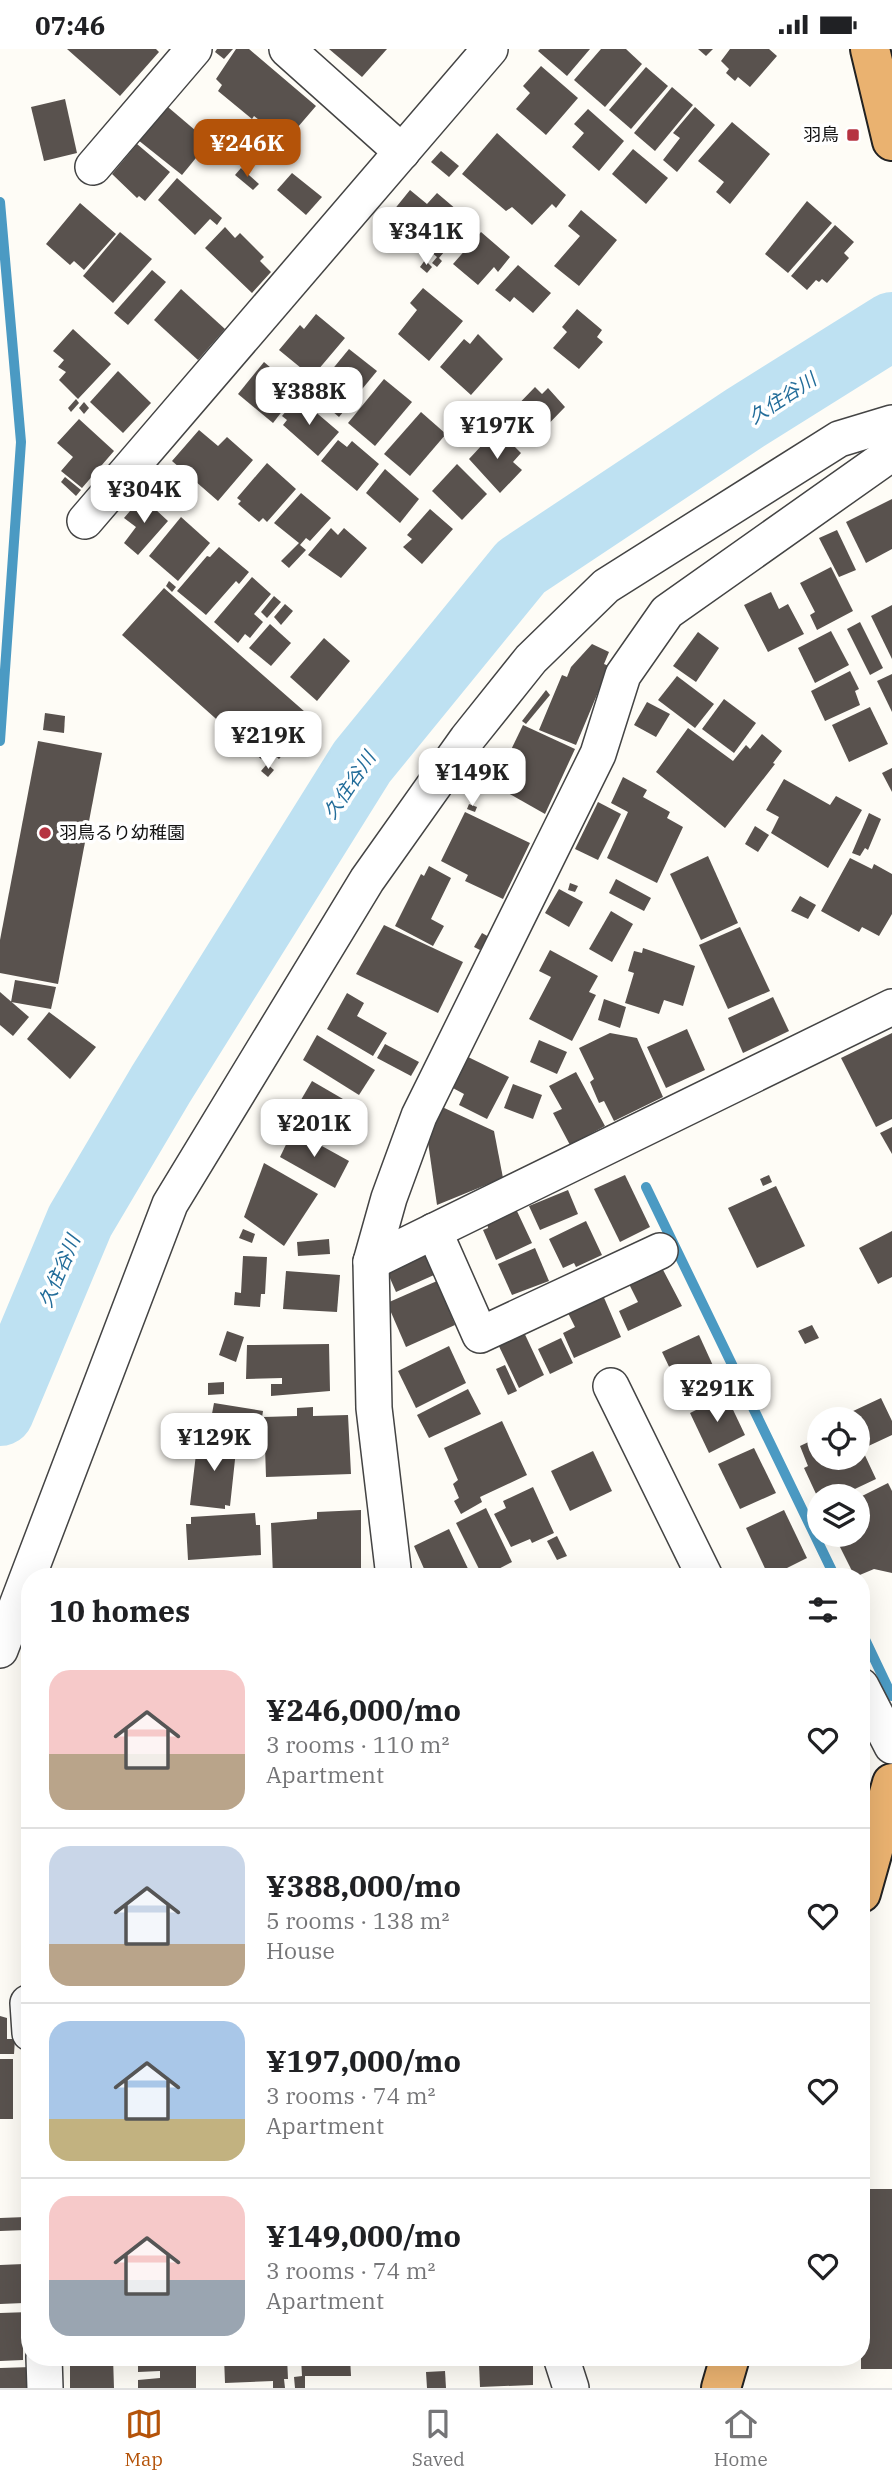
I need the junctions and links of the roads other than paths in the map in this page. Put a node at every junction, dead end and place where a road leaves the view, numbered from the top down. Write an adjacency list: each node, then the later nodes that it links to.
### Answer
1 (194, 49): 7 (street)
2 (287, 49): 6 (street)
3 (489, 49): 6 (street)
4 (870, 49): 5 (highway)
5 (892, 141)
6 (402, 152): 10 (street)
7 (93, 167)
8 (892, 423): 16 (street)
9 (892, 453): 14 (street)
10 (85, 521)
11 (892, 1007): 12 (street)
12 (435, 1231): 13 (street); 14 (street)
13 (660, 1251)
14 (371, 1262): 17 (street)
15 (611, 1386): 18 (street)
16 (31, 1568)
17 (393, 1568)
18 (701, 1568)
19 (21, 1595): 20 (street)
20 (0, 1650)
21 (870, 1703): 22 (street)
22 (892, 1746)
23 (892, 1783): 24 (highway)
24 (870, 1861)
25 (44, 2366): 28 (street)
26 (564, 2366): 29 (street)
27 (727, 2366): 30 (highway)
28 (45, 2388)
29 (571, 2388)
30 (721, 2388)

